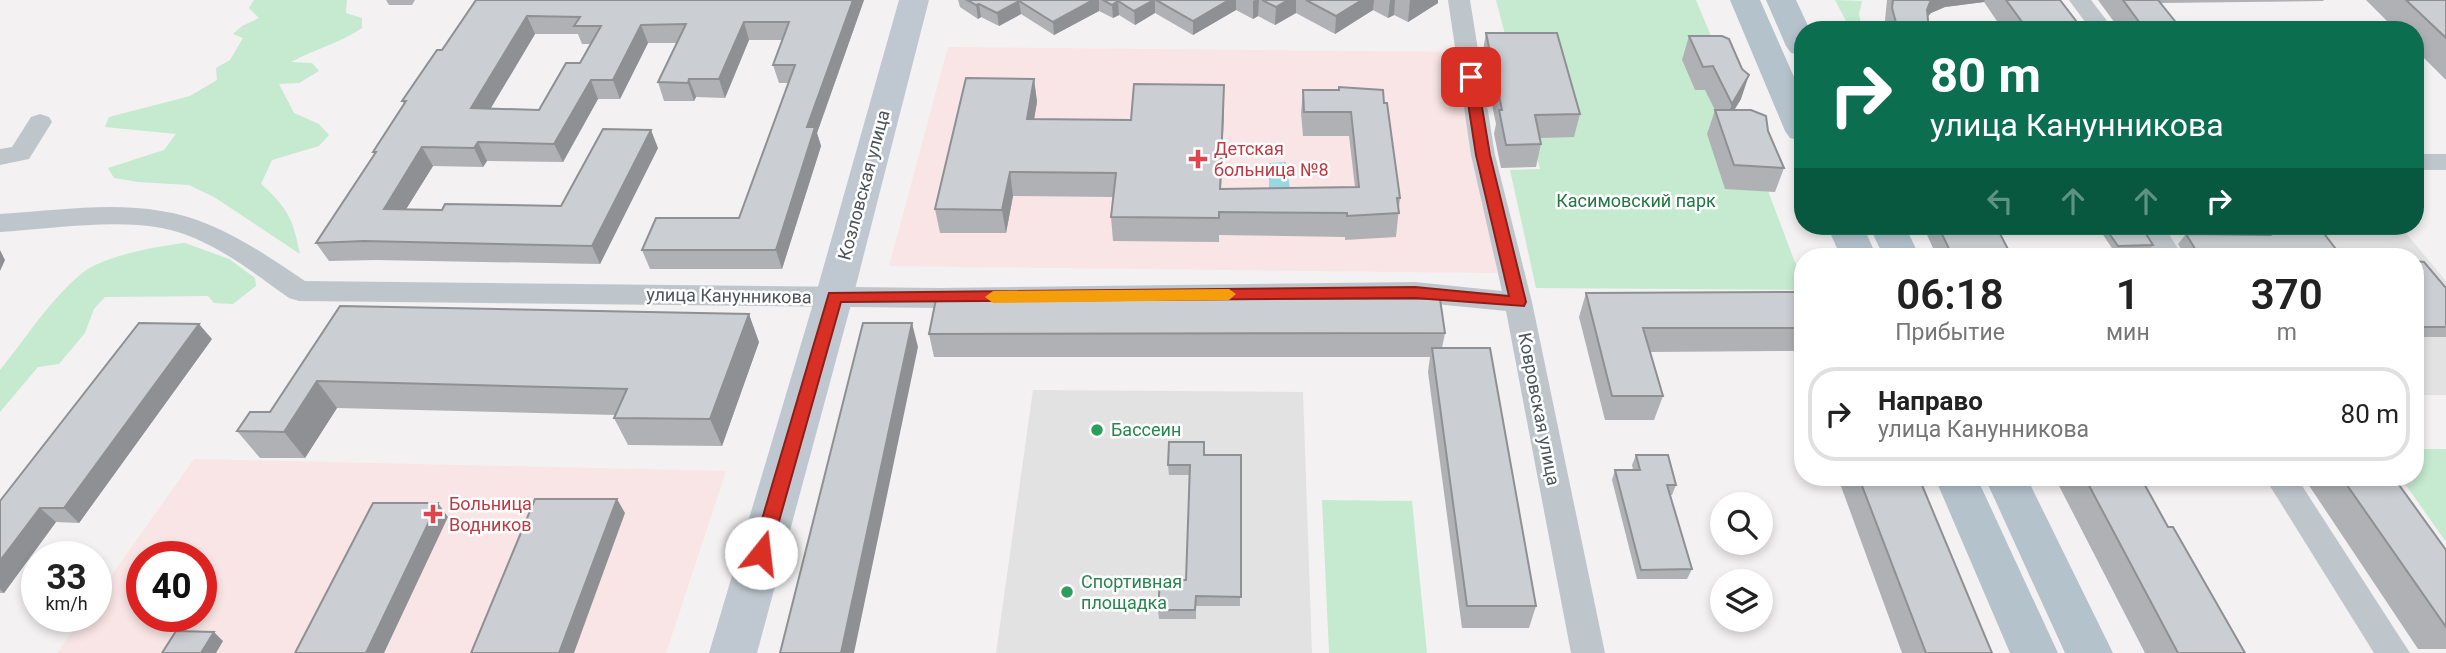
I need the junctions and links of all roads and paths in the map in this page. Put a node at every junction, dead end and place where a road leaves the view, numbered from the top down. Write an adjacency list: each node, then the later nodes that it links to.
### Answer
1 (914, 0): 14 (street, Козловская улица)
2 (1459, 0): 15 (street, Ковровская улица)
3 (1745, 0): 8 (main road)
4 (1781, 0): 7 (main road)
5 (2080, 0): 6 (street)
6 (2096, 21)
7 (1794, 28)
8 (1794, 113)
9 (40, 122): 10 (street)
10 (0, 156)
11 (2424, 162): 12 (street)
12 (2446, 162)
13 (0, 223): 14 (street, улица Канунникова)
14 (834, 297): 15 (street, улица Канунникова); 19 (street, Козловская улица)
15 (1518, 302): 20 (street, Ковровская улица)
16 (1960, 486): 21 (main road)
17 (2010, 486): 22 (main road)
18 (2285, 486): 23 (street)
19 (733, 653)
20 (1588, 653)
21 (2034, 653)
22 (2089, 653)
23 (2393, 653)

